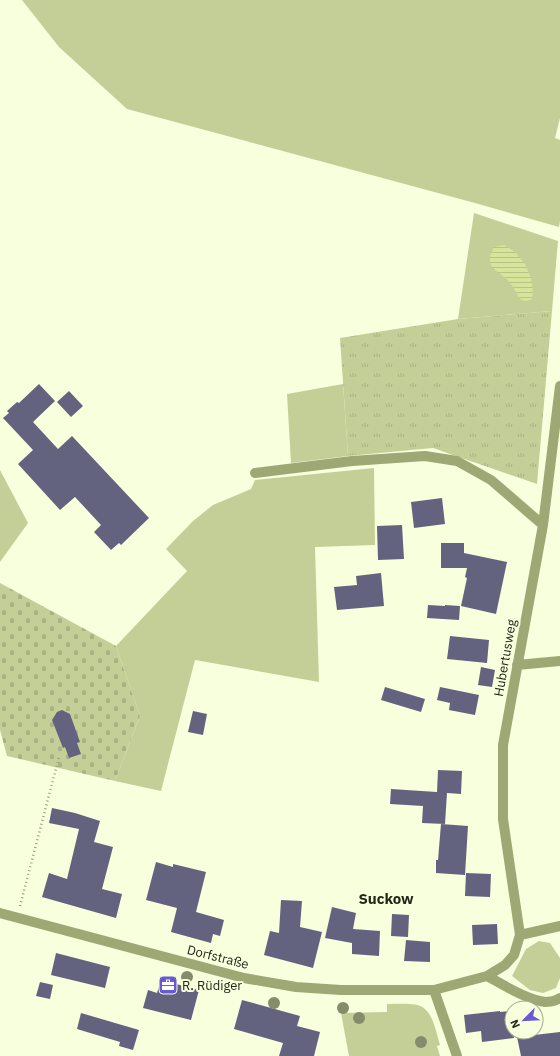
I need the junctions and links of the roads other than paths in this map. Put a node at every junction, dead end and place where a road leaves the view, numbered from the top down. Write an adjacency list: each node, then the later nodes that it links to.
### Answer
1 (560, 386): 3 (street, Hubertusweg)
2 (255, 473): 3 (street)
3 (543, 525): 5 (street, Hubertusweg)
4 (560, 661): 5 (street)
5 (517, 665): 8 (street, Hubertusweg)
6 (0, 913): 10 (street, Dorfstraße)
7 (559, 929): 8 (street)
8 (520, 935): 9 (street, Dorfstraße)
9 (487, 976): 10 (street, Dorfstraße); 11 (street)
10 (434, 990): 12 (street)
11 (560, 998)
12 (457, 1056)

